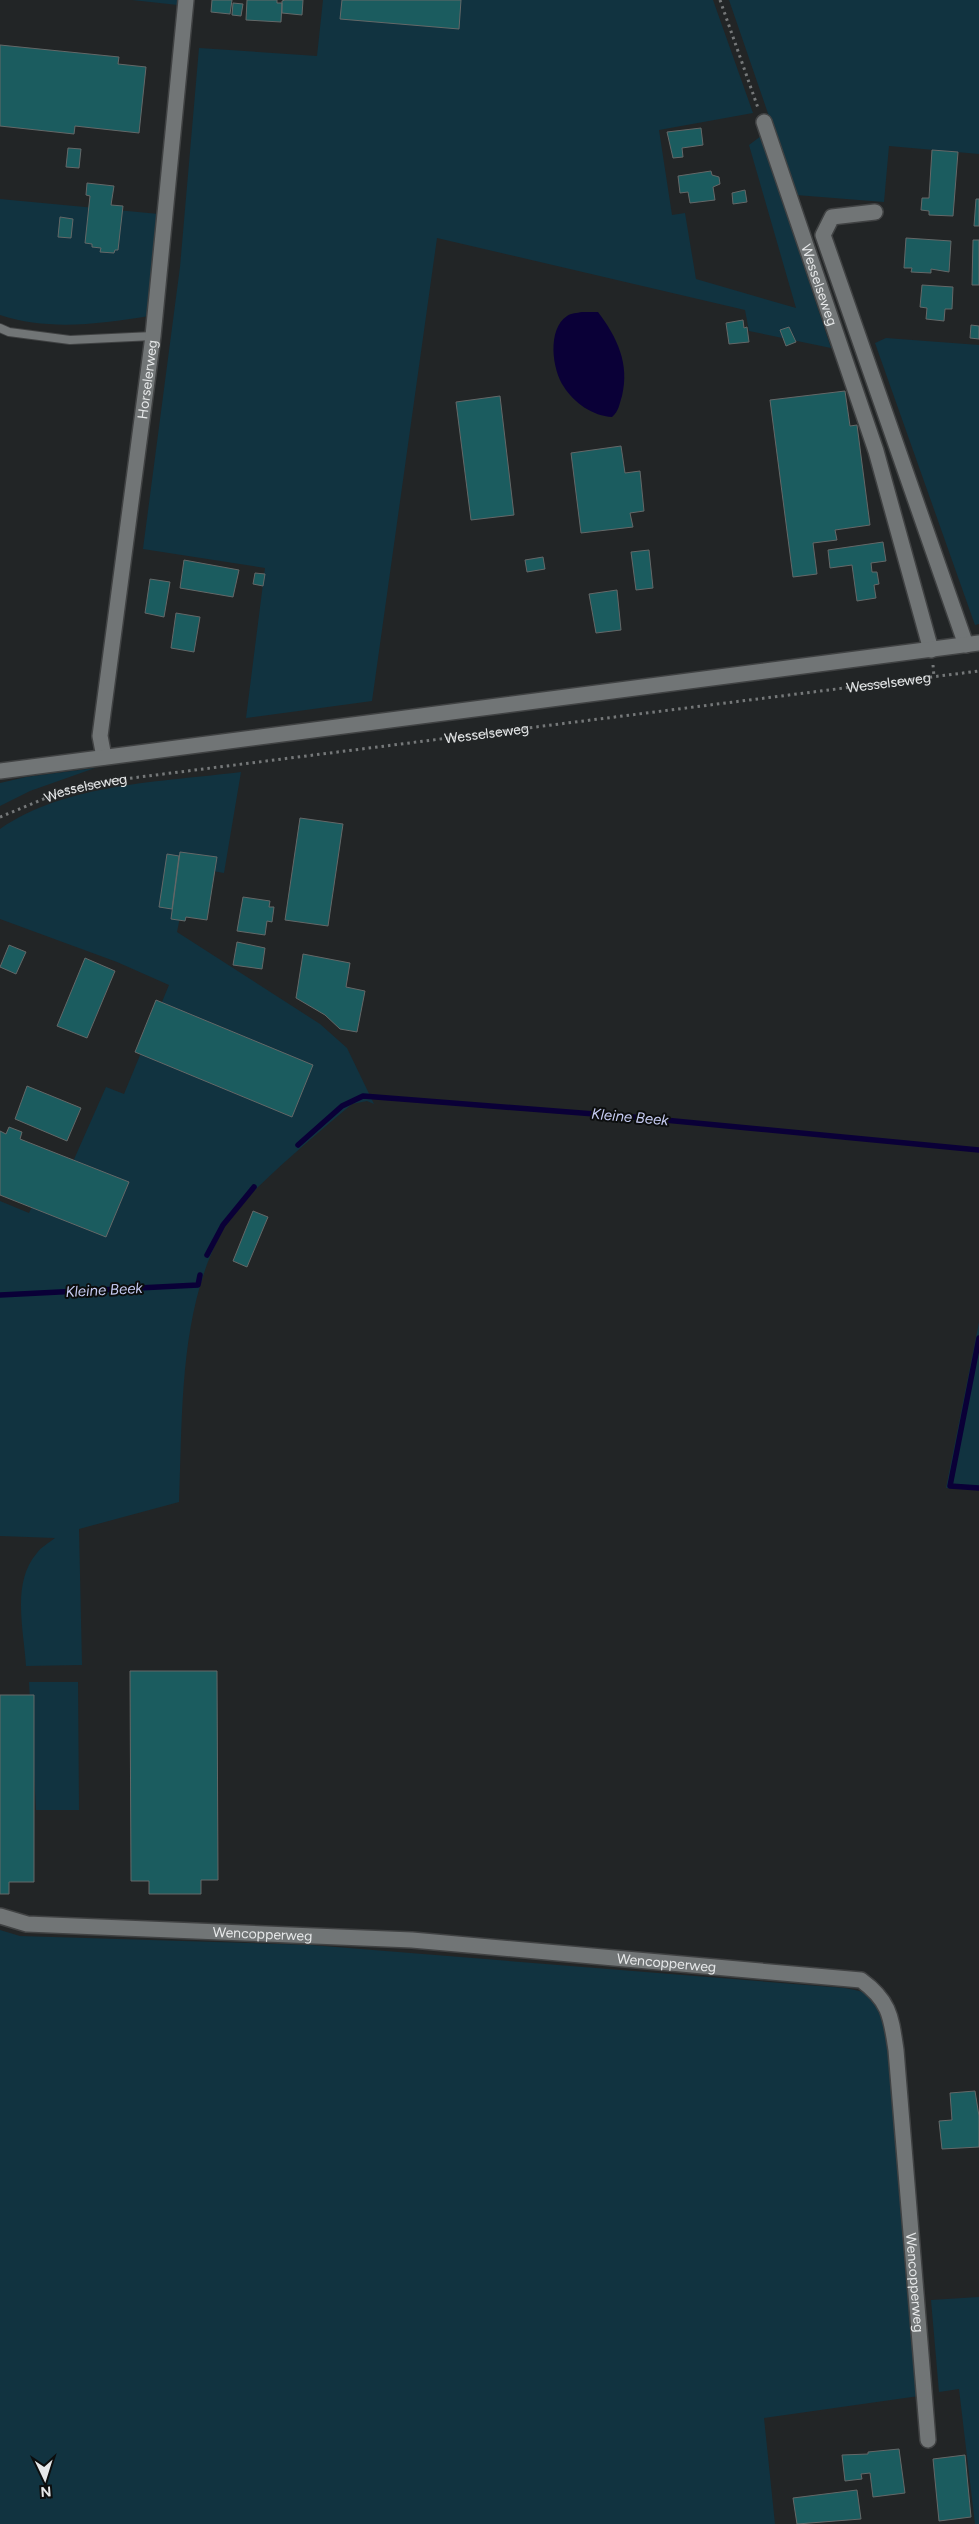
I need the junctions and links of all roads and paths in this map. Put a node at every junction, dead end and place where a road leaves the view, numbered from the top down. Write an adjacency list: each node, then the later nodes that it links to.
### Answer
1 (186, 0): 6 (street, Horselerweg)
2 (720, 0): 3 (path)
3 (764, 122): 8 (street, Wesselseweg)
4 (875, 212): 7 (street, Wesselseweg)
5 (0, 328): 6 (lane)
6 (153, 336): 10 (street, Horselerweg)
7 (972, 644): 8 (street, Wesselseweg)
8 (931, 650): 10 (street, Wesselseweg)
9 (979, 672): 12 (path, Wesselseweg)
10 (104, 757): 11 (street, Wesselseweg)
11 (0, 771)
12 (0, 817)
13 (0, 1916): 14 (street, Wencopperweg)
14 (928, 2440)

